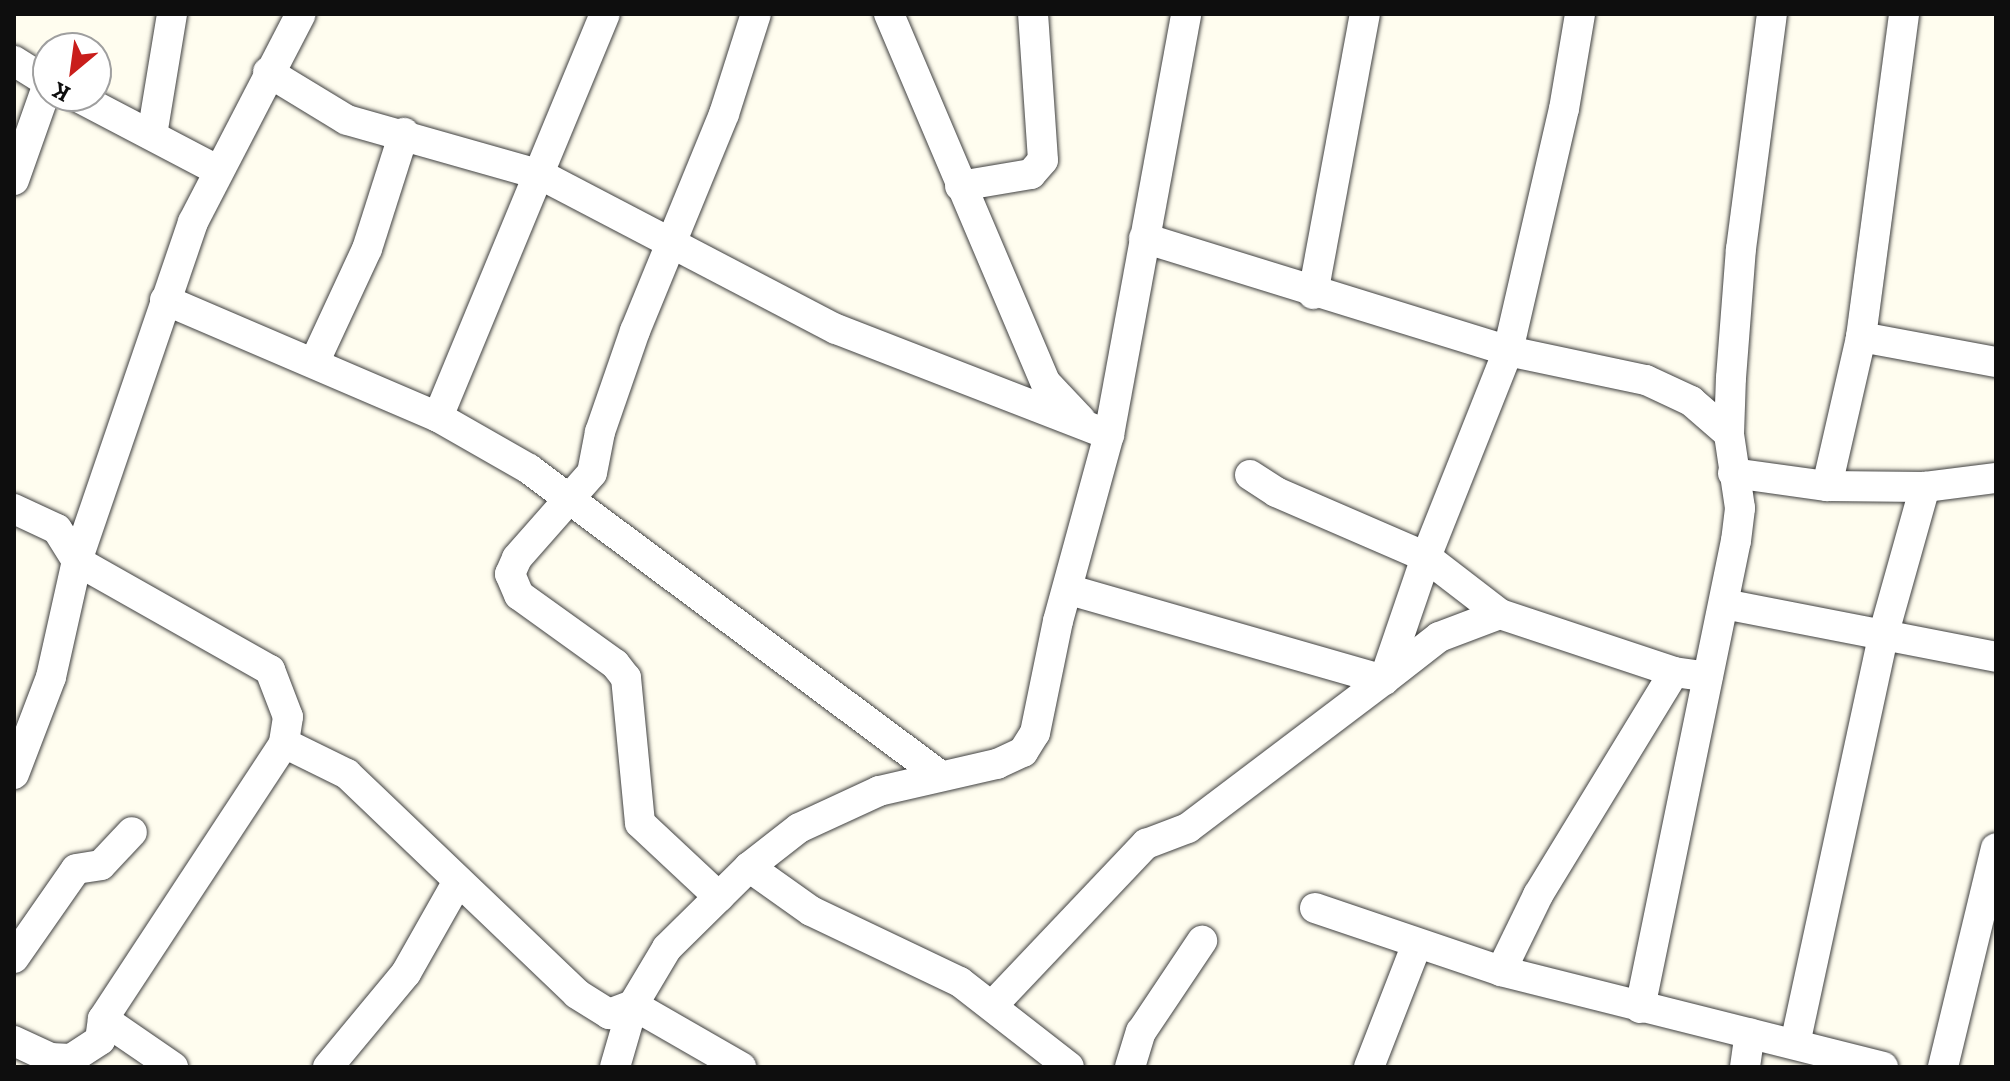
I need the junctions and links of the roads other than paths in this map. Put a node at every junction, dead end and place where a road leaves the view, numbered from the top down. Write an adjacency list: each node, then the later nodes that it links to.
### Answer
1 (172, 14): 18 (street)
2 (301, 14): 13 (street)
3 (605, 14): 20 (street)
4 (756, 14): 24 (street)
5 (889, 14): 22 (street)
6 (1033, 14): 22 (street)
7 (1365, 14): 25 (street)
8 (1580, 14): 28 (street)
9 (1772, 14): 33 (street)
10 (1904, 14): 27 (street)
11 (1177, 17): 23 (street)
12 (14, 61): 14 (street)
13 (268, 72): 17 (street); 19 (street)
14 (32, 73)
15 (38, 112): 21 (street)
16 (107, 112): 18 (street)
17 (404, 133): 20 (street); 30 (street)
18 (152, 135): 19 (street)
19 (219, 171): 26 (street)
20 (541, 175): 24 (street); 31 (street)
21 (14, 179)
22 (960, 186): 32 (street)
23 (1144, 238): 25 (street); 32 (street)
24 (668, 244): 32 (street); 39 (street)
25 (1313, 294): 28 (street)
26 (165, 300): 30 (street); 42 (street)
27 (1861, 337): 29 (street); 37 (street)
28 (1508, 351): 33 (street); 41 (street)
29 (1996, 362)
30 (314, 363): 31 (street)
31 (438, 417): 39 (street)
32 (1098, 430): 43 (street)
33 (1729, 434): 34 (street)
34 (1733, 473): 37 (street); 44 (street)
35 (1250, 475): 41 (street)
36 (1996, 478): 38 (street)
37 (1827, 486): 38 (street)
38 (1925, 487): 46 (street)
39 (569, 501): 53 (street); 58 (street)
40 (14, 509): 42 (street)
41 (1426, 557): 45 (street); 50 (street)
42 (77, 561): 51 (street); 52 (street)
43 (1070, 590): 50 (street); 53 (street)
44 (1724, 604): 46 (street); 49 (street)
45 (1500, 614): 48 (street); 50 (street)
46 (1883, 636): 47 (street); 70 (street)
47 (1996, 657)
48 (1674, 672): 49 (street); 63 (street)
49 (1708, 677): 66 (street)
50 (1384, 680): 65 (street)
51 (284, 743): 57 (street); 67 (street)
52 (14, 774)
53 (938, 774): 56 (street)
54 (132, 832): 62 (street)
55 (1996, 848): 81 (street)
56 (749, 867): 58 (street); 65 (street)
57 (458, 881): 64 (street); 74 (street)
58 (719, 897): 64 (street)
59 (1315, 908): 61 (street)
60 (1202, 941): 72 (street)
61 (1417, 944): 63 (street); 78 (street)
62 (14, 958)
63 (1501, 971): 66 (street)
64 (633, 1005): 75 (street); 76 (street)
65 (992, 1006): 77 (street)
66 (1640, 1008): 68 (street)
67 (103, 1019): 71 (street); 73 (street)
68 (1750, 1033): 70 (street); 79 (street)
69 (14, 1041): 71 (street)
70 (1795, 1044): 80 (street)
71 (48, 1062)
72 (1135, 1066)
73 (173, 1067)
74 (328, 1067)
75 (615, 1067)
76 (741, 1067)
77 (1069, 1067)
78 (1369, 1067)
79 (1745, 1067)
80 (1883, 1067)
81 (1943, 1067)

